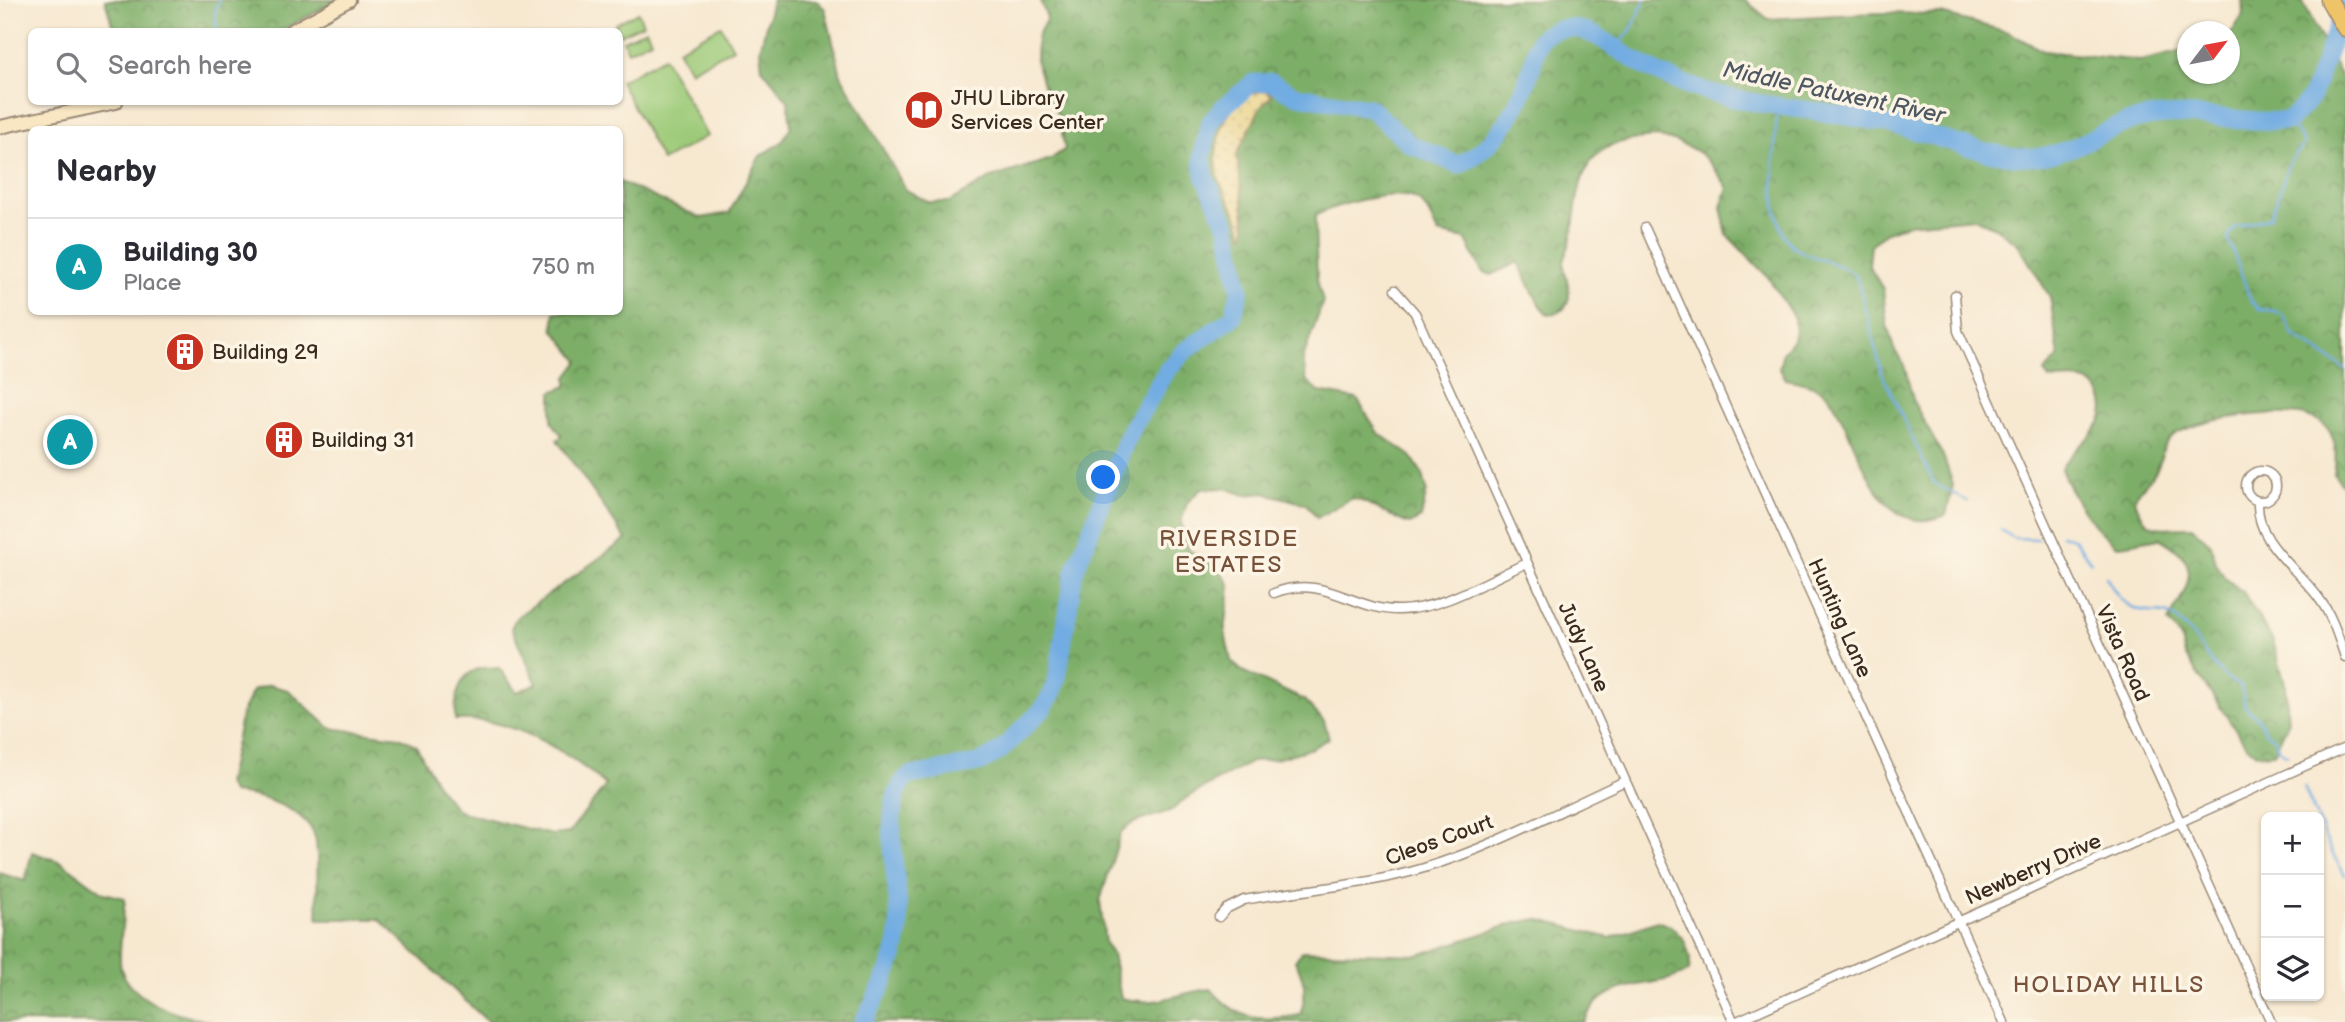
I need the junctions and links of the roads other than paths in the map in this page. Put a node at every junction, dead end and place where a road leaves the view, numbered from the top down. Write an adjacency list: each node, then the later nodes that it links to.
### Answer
1 (349, 0): 3 (main road)
2 (2329, 0): 4 (highway)
3 (296, 28)
4 (2345, 28)
5 (102, 105): 6 (main road)
6 (0, 127)
7 (1646, 228): 18 (street, Hunting Lane)
8 (1395, 290): 11 (street, Judy Lane)
9 (1955, 295): 16 (street, Vista Road)
10 (2258, 501): 13 (street)
11 (1527, 563): 12 (street); 15 (street, Judy Lane)
12 (1274, 593)
13 (2345, 657)
14 (2345, 748): 16 (street, Newberry Drive)
15 (1625, 781): 17 (street, Cleos Court); 19 (street, Judy Lane)
16 (2180, 822): 18 (street, Newberry Drive); 21 (street, Vista Road)
17 (1219, 917)
18 (1958, 922): 19 (street, Newberry Drive); 20 (street, Hunting Lane)
19 (1735, 1022)
20 (2004, 1022)
21 (2271, 1022)

